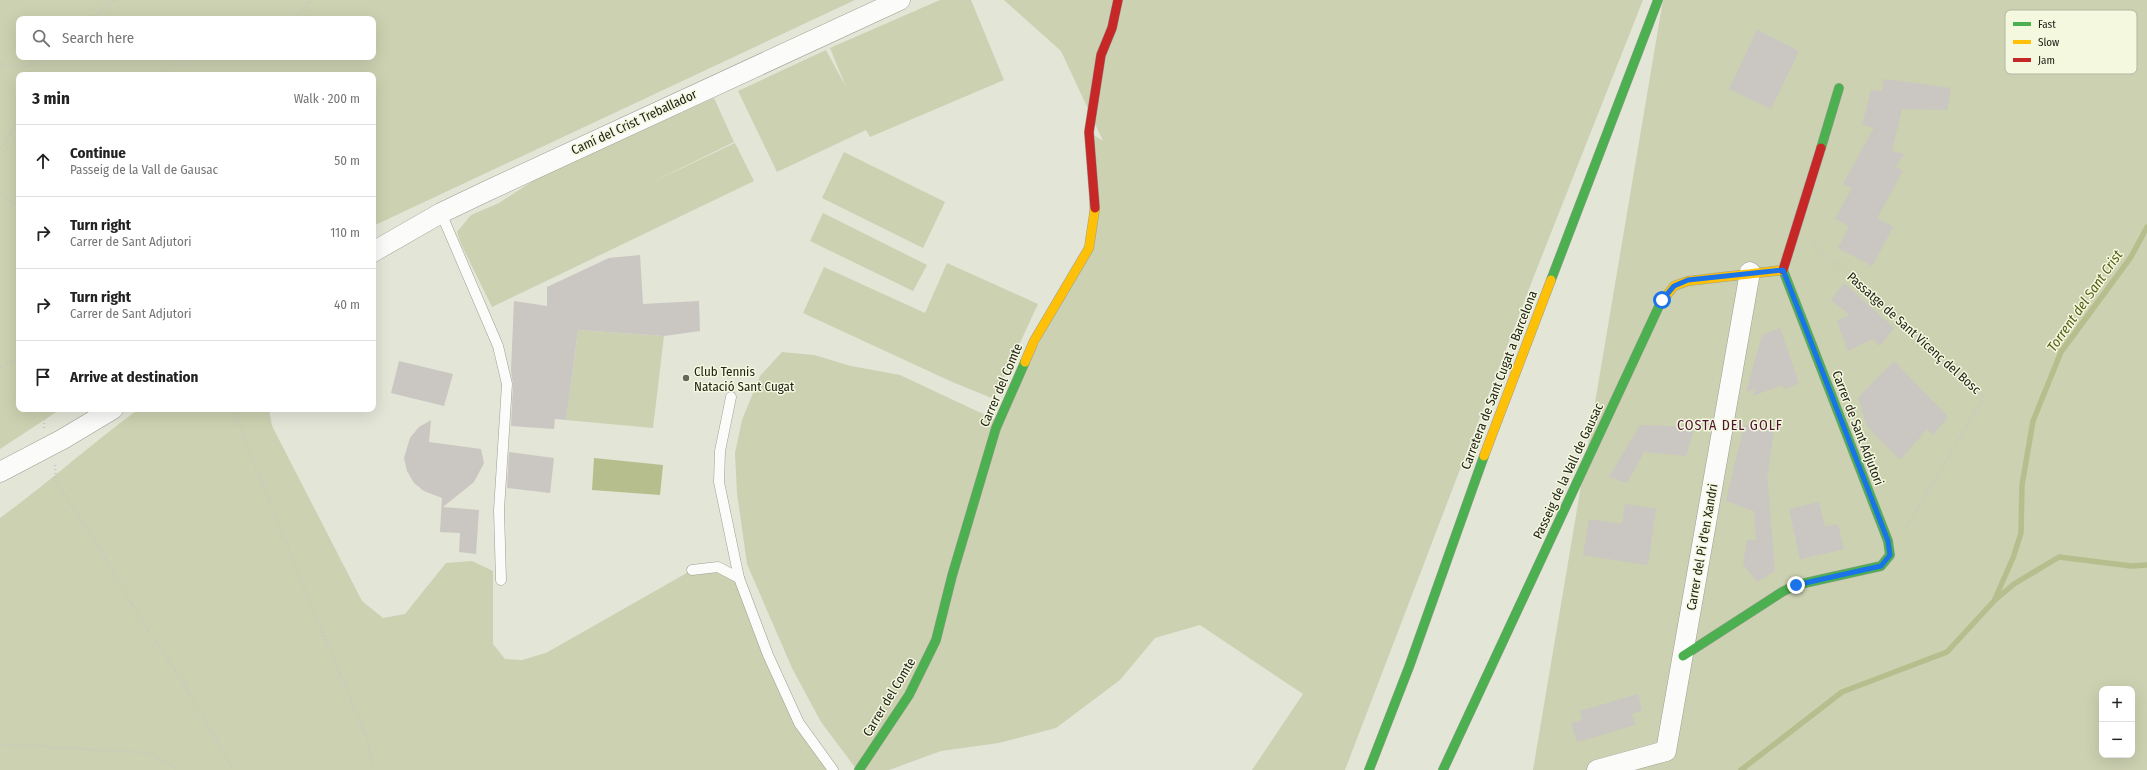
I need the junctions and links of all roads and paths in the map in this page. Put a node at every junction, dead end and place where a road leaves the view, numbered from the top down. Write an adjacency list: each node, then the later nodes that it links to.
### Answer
1 (114, 0): 6 (path)
2 (309, 0): 7 (path)
3 (900, 0): 17 (street, Camí del Crist Treballador)
4 (1118, 0): 39 (street, Carrer del Comte)
5 (1658, 0): 40 (street, Carretera de Sant Cugat a Barcelona)
6 (95, 16)
7 (295, 16)
8 (44, 60): 10 (path)
9 (186, 60): 11 (path)
10 (0, 64)
11 (164, 72)
12 (1839, 88): 18 (street)
13 (16, 124): 14 (path)
14 (0, 148)
15 (0, 194): 16 (path)
16 (16, 205)
17 (441, 213): 19 (street, Camí del Crist Treballador); 32 (lane)
18 (1796, 228): 20 (street); 29 (path, Passatge de Sant Vicenç del Bosc)
19 (376, 250)
20 (1783, 270): 21 (street, Passeig de la Vall de Gausac); 29 (street, Carrer de Sant Adjutori)
21 (1750, 272): 33 (street, Carrer del Pi d'en Xandri); 41 (street, Passeig de la Vall de Gausac)
22 (16, 360): 23 (path)
23 (0, 367)
24 (731, 397): 31 (lane)
25 (108, 412): 27 (street)
26 (234, 412): 37 (path)
27 (0, 472)
28 (56, 482): 36 (path)
29 (1890, 555): 33 (street)
30 (692, 570): 31 (lane)
31 (739, 578): 38 (lane)
32 (501, 580)
33 (1683, 656): 42 (street, Carrer del Pi d'en Xandri)
34 (0, 744): 35 (path)
35 (179, 770)
36 (233, 770)
37 (373, 770)
38 (833, 770)
39 (858, 770)
40 (1369, 770)
41 (1443, 770)
42 (1597, 770)

